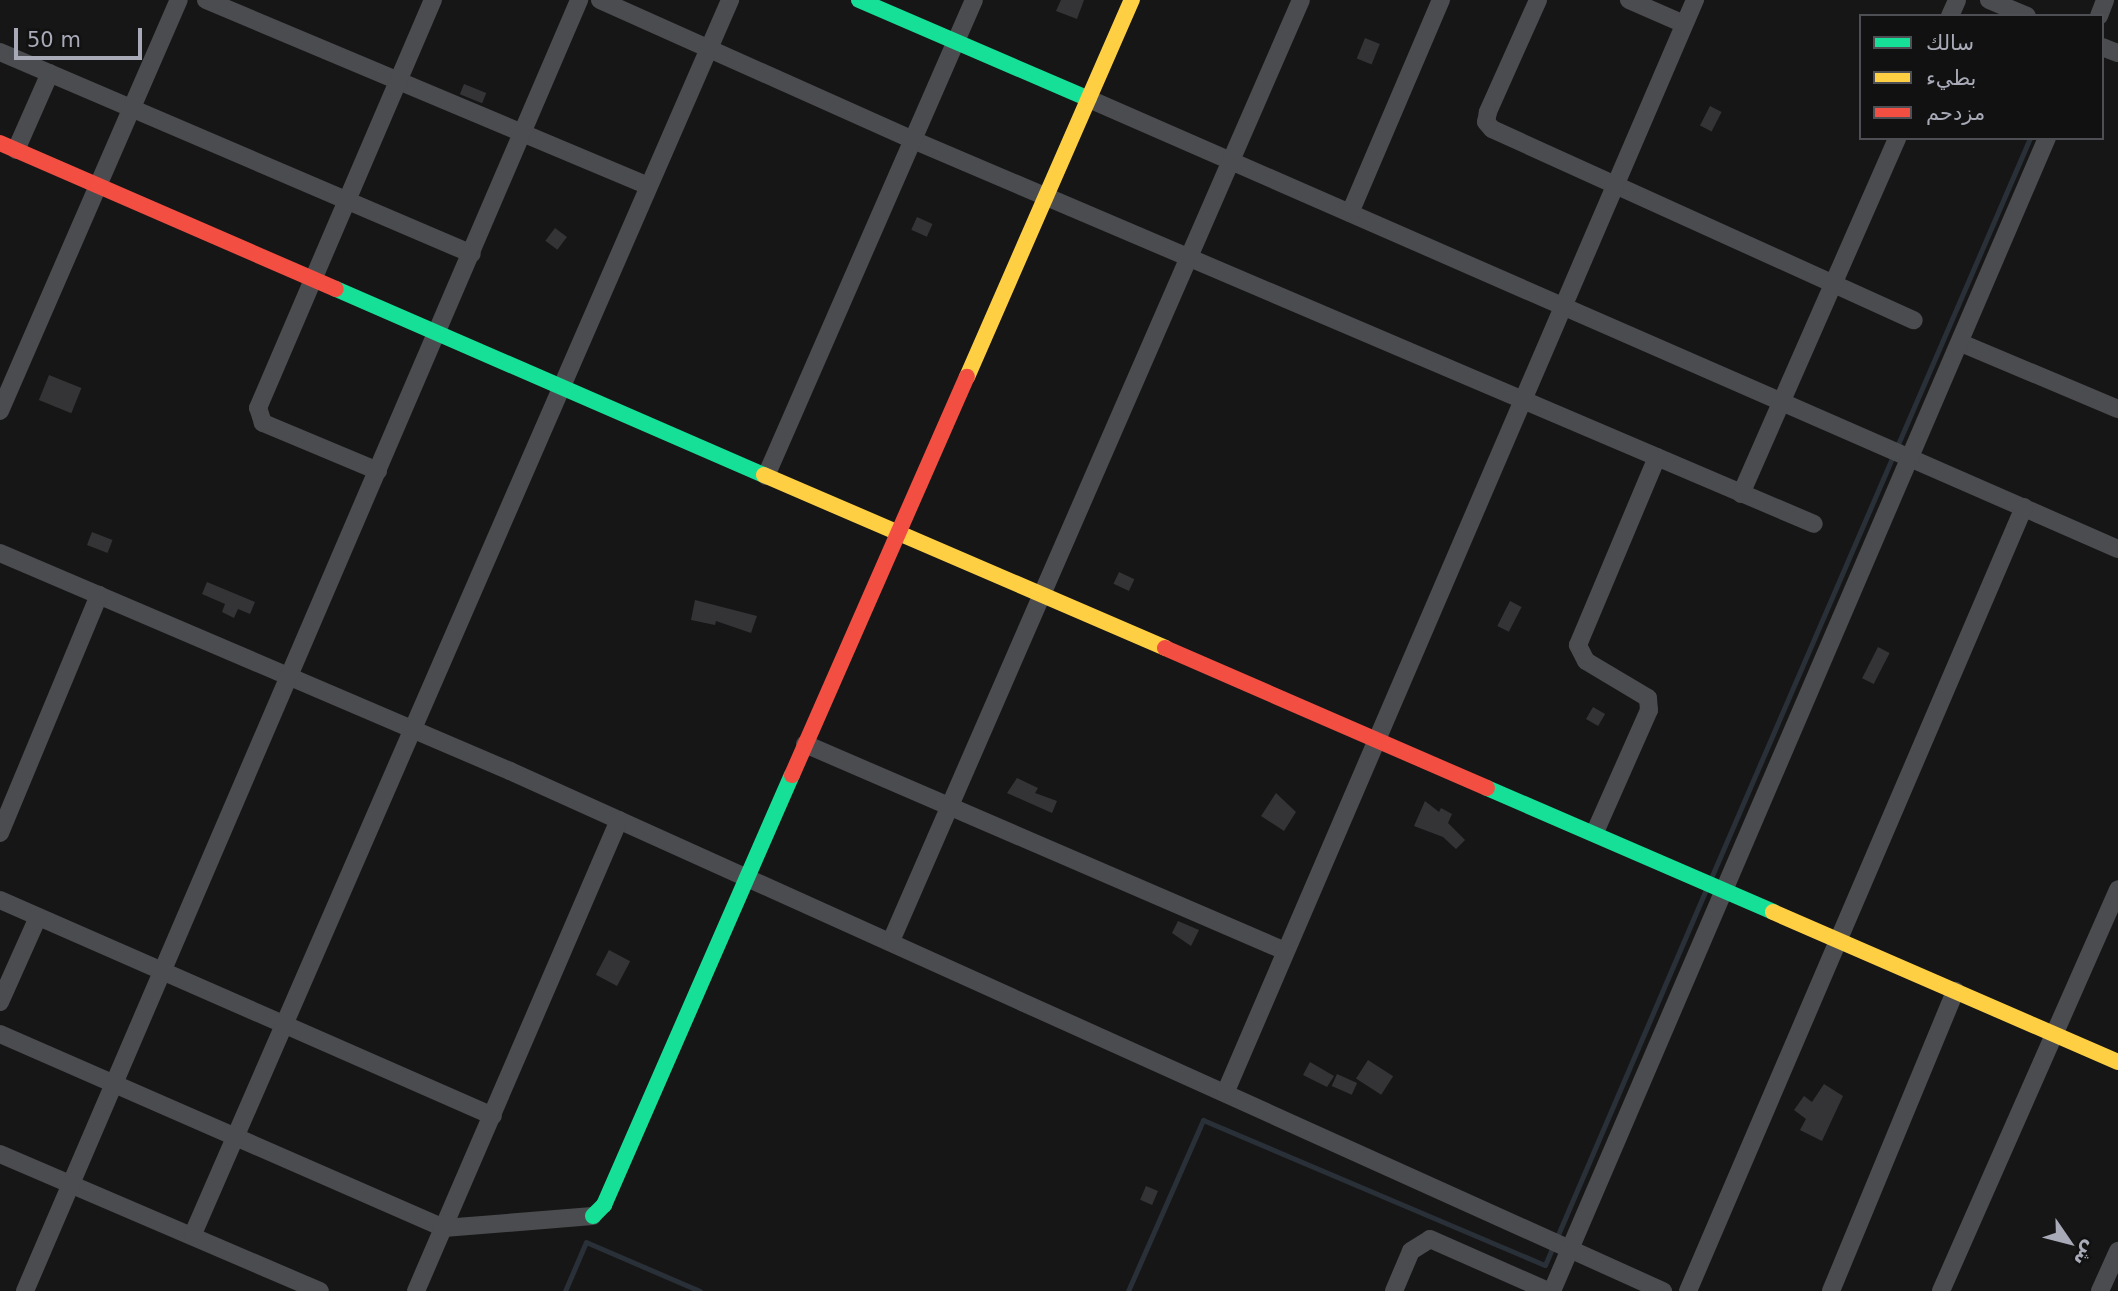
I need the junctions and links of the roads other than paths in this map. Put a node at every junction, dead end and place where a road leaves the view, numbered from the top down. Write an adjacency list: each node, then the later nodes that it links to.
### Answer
1 (179, 0): 24 (street)
2 (206, 0): 22 (street)
3 (433, 0): 22 (street)
4 (579, 0): 25 (street)
5 (600, 0): 19 (street)
6 (730, 0): 19 (street)
7 (859, 0): 18 (street)
8 (974, 0): 18 (street)
9 (1132, 0): 23 (street)
10 (1301, 0): 30 (street)
11 (1441, 0): 36 (street)
12 (1538, 0): 33 (street)
13 (1629, 0): 17 (street)
14 (1695, 0): 17 (street)
15 (1989, 0): 16 (street)
16 (2022, 14)
17 (1684, 24): 33 (street)
18 (956, 42): 23 (street); 26 (street)
19 (709, 46): 26 (street); 32 (street)
20 (0, 52): 21 (street)
21 (50, 73): 24 (street); 29 (street)
22 (398, 82): 25 (street); 35 (street)
23 (1088, 99): 30 (street); 34 (street)
24 (132, 109): 31 (street); 35 (street)
25 (522, 134): 32 (street); 37 (street)
26 (913, 140): 34 (street); 53 (street)
27 (1896, 140): 40 (street)
28 (2046, 140): 44 (street)
29 (8, 146): 31 (street)
30 (1231, 161): 36 (street); 38 (street)
31 (98, 186): 39 (street); 49 (street)
32 (649, 186): 45 (street)
33 (1614, 187): 40 (street); 41 (street)
34 (1046, 196): 38 (street); 57 (street)
35 (346, 201): 37 (street); 39 (street)
36 (1350, 213): 41 (street)
37 (472, 254): 43 (street)
38 (1189, 259): 46 (street); 60 (street)
39 (312, 279): 43 (street); 52 (street)
40 (1834, 286): 42 (street); 47 (street)
41 (1562, 306): 46 (street); 47 (street)
42 (1914, 320)
43 (439, 334): 45 (street); 52 (street)
44 (1961, 343): 48 (street); 51 (street)
45 (561, 387): 53 (street); 63 (street)
46 (1522, 398): 50 (street); 64 (street)
47 (1784, 399): 51 (street); 54 (street)
48 (2118, 409)
49 (0, 411)
50 (1657, 457): 54 (street); 68 (street)
51 (1913, 458): 55 (street); 71 (street)
52 (379, 471): 62 (street)
53 (766, 476): 57 (street)
54 (1741, 494): 56 (street)
55 (2024, 507): 58 (street); 75 (street)
56 (1814, 524)
57 (898, 533): 60 (street); 65 (street)
58 (2118, 548)
59 (0, 553): 61 (street)
60 (1044, 595): 64 (street); 66 (street)
61 (99, 596): 62 (street); 69 (street)
62 (289, 678): 63 (street); 78 (street)
63 (414, 729): 67 (street); 81 (street)
64 (1377, 740): 68 (street); 77 (street)
65 (805, 744): 66 (street); 70 (street)
66 (950, 807): 76 (street); 77 (street)
67 (619, 820): 70 (street); 87 (street)
68 (1595, 832): 71 (street)
69 (0, 833)
70 (747, 877): 76 (street); 91 (street)
71 (1725, 889): 75 (street); 94 (street)
72 (2118, 889): 83 (street)
73 (0, 900): 74 (street)
74 (38, 917): 78 (street); 80 (street)
75 (1838, 939): 79 (street); 102 (street)
76 (891, 942): 86 (street)
77 (1285, 951): 86 (street)
78 (162, 972): 81 (street); 85 (street)
79 (1955, 991): 83 (street); 103 (street)
80 (0, 1002)
81 (282, 1024): 87 (street); 88 (street)
82 (0, 1034): 85 (street)
83 (2055, 1035): 84 (street); 104 (street)
84 (2118, 1062)
85 (113, 1083): 88 (street); 90 (street)
86 (1226, 1091): 94 (street)
87 (493, 1116): 92 (street)
88 (234, 1137): 92 (street); 93 (street)
89 (0, 1154): 90 (street)
90 (71, 1183): 93 (street); 96 (street)
91 (593, 1216): 92 (street)
92 (444, 1228): 98 (street)
93 (192, 1234): 97 (street)
94 (1570, 1248): 100 (street); 101 (street)
95 (2118, 1251): 105 (street)
96 (25, 1291)
97 (320, 1291)
98 (416, 1291)
99 (1394, 1291): 100 (street)
100 (1550, 1291)
101 (1663, 1291)
102 (1688, 1291)
103 (1831, 1291)
104 (1941, 1291)
105 (2100, 1291)

